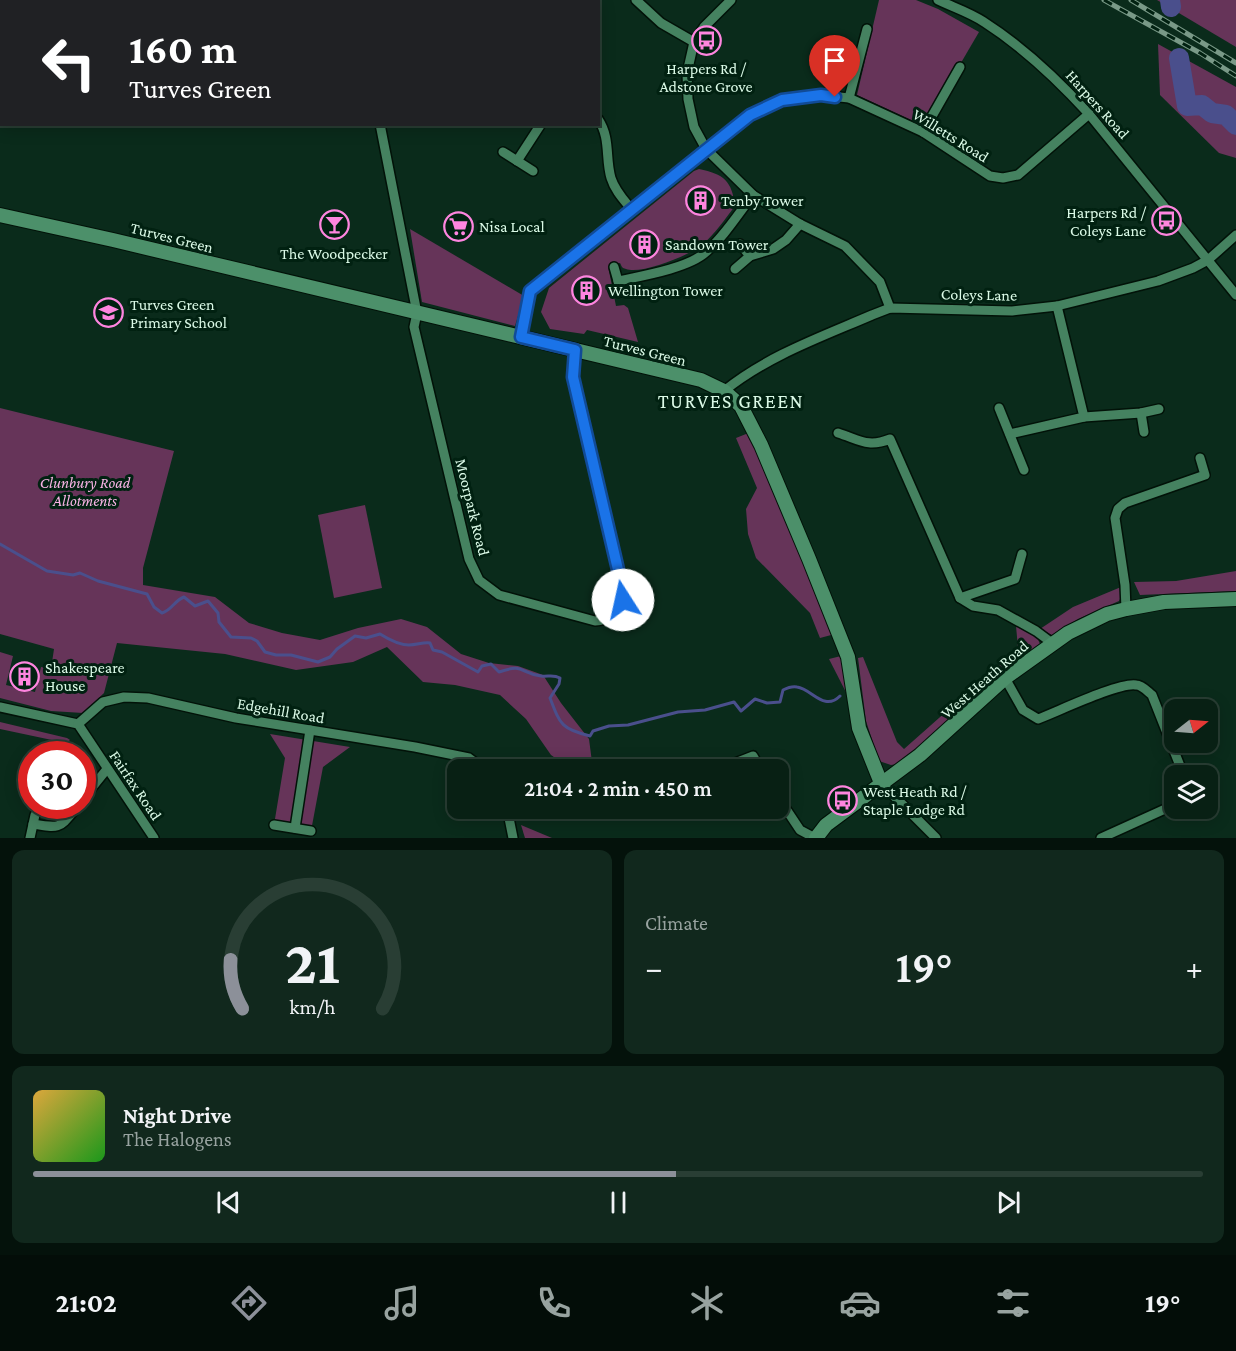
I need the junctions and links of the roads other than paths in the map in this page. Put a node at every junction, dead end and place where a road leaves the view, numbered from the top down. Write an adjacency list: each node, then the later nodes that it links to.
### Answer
1 (636, 0): 5 (street)
2 (730, 0): 5 (street)
3 (938, 0): 8 (street, Harpers Road)
4 (867, 29): 7 (street)
5 (694, 42): 13 (street)
6 (960, 68): 12 (street)
7 (849, 98): 12 (street, Willetts Road); 13 (street, Willetts Road)
8 (1089, 114): 12 (street, Willetts Road); 24 (street, Harpers Road)
9 (600, 122): 18 (street)
10 (380, 126): 32 (street)
11 (540, 126): 15 (street)
12 (923, 132)
13 (706, 149): 17 (street); 18 (street, Willetts Road)
14 (503, 152): 15 (street)
15 (518, 161): 16 (street)
16 (532, 171)
17 (753, 195): 20 (street); 27 (street)
18 (632, 210): 33 (street, Willetts Road)
19 (0, 215): 32 (street, Turves Green)
20 (800, 224): 23 (street); 31 (street)
21 (1236, 235): 24 (street, Coleys Lane)
22 (740, 244): 23 (street)
23 (750, 256): 26 (street)
24 (1208, 260): 29 (street, Harpers Road); 30 (street, Coleys Lane)
25 (614, 267): 27 (street)
26 (735, 269)
27 (618, 281): 28 (street)
28 (620, 292)
29 (1236, 295)
30 (1057, 306): 31 (street, Coleys Lane); 39 (street)
31 (890, 308): 35 (street, Coleys Lane)
32 (417, 313): 33 (street, Turves Green); 34 (street, Moorpark Road)
33 (521, 337): 34 (street, Turves Green)
34 (575, 350): 35 (street, Turves Green)
35 (724, 391): 60 (street, Turves Green)
36 (999, 408): 43 (street)
37 (1159, 410): 38 (street)
38 (1141, 413): 39 (street); 40 (street)
39 (1084, 417): 43 (street)
40 (1144, 432)
41 (838, 433): 44 (street)
42 (901, 434): 44 (street)
43 (1010, 434): 46 (street)
44 (890, 439): 48 (street)
45 (1200, 459): 50 (street)
46 (1023, 470)
47 (1022, 554): 48 (street)
48 (960, 598): 51 (street)
49 (1236, 599): 50 (street, West Heath Road)
50 (1126, 609): 51 (street, West Heath Road)
51 (1052, 643): 52 (street, West Heath Road)
52 (1005, 678): 57 (street); 60 (street, West Heath Road)
53 (0, 707): 54 (street)
54 (78, 724): 55 (street, Edgehill Road); 58 (street, Fairfax Road)
55 (310, 730): 56 (street, Edgehill Road); 66 (street)
56 (470, 759)
57 (1180, 765)
58 (107, 769): 59 (street); 69 (street, Fairfax Road)
59 (96, 783)
60 (881, 783): 71 (street, West Heath Road); 72 (street)
61 (1164, 810): 73 (street)
62 (789, 814): 71 (street)
63 (67, 819): 68 (street)
64 (509, 819): 70 (street)
65 (273, 825): 66 (street)
66 (295, 828): 67 (street)
67 (311, 831)
68 (30, 838)
69 (154, 838)
70 (513, 838)
71 (816, 838)
72 (936, 838)
73 (1101, 838)

